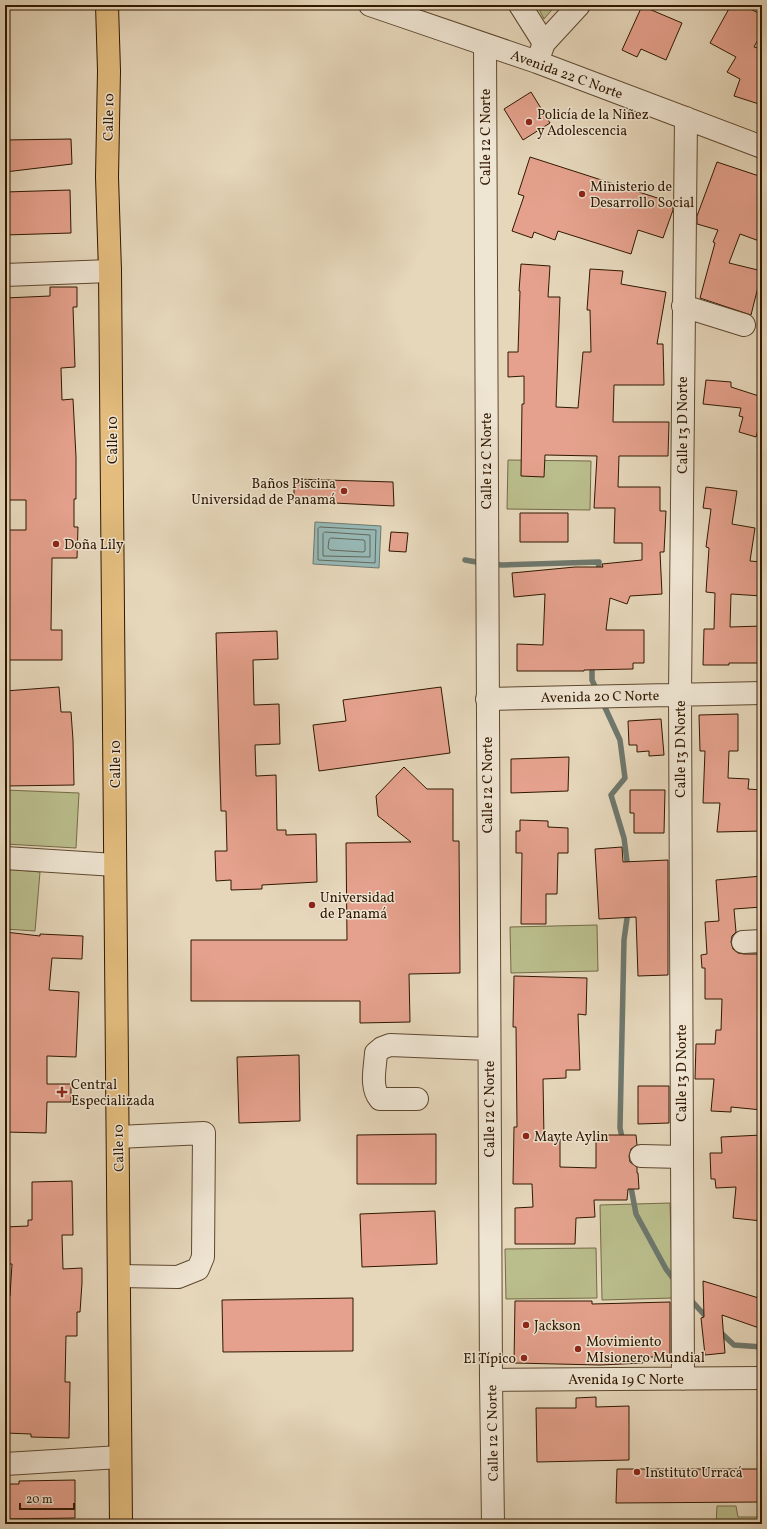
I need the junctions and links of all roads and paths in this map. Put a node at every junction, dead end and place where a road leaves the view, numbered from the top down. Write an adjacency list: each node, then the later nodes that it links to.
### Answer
1 (107, 5): 9 (main road, Calle 10)
2 (370, 5): 5 (street, Avenida 22 C Norte)
3 (520, 5): 6 (street)
4 (579, 5): 6 (street)
5 (485, 45): 6 (street, Avenida 22 C Norte); 15 (street, Calle 12 C Norte)
6 (540, 53): 7 (street, Avenida 22 C Norte)
7 (686, 118): 8 (street, Avenida 22 C Norte); 11 (street, Calle 13 D Norte)
8 (762, 147)
9 (110, 271): 10 (street); 17 (main road, Calle 10)
10 (5, 275)
11 (683, 306): 12 (street); 14 (street, Calle 13 D Norte)
12 (744, 325)
13 (762, 693): 14 (street, Avenida 20 C Norte)
14 (680, 694): 15 (street, Avenida 20 C Norte); 22 (street, Calle 13 D Norte)
15 (487, 699): 18 (street, Calle 12 C Norte)
16 (5, 858): 17 (street)
17 (116, 865): 20 (main road, Calle 10)
18 (489, 1049): 19 (street); 26 (street, Calle 12 C Norte)
19 (417, 1099)
20 (118, 1137): 23 (main road, Calle 10); 23 (street)
21 (641, 1156): 22 (street)
22 (682, 1157): 25 (street, Calle 13 D Norte)
23 (119, 1276): 27 (main road, Calle 10)
24 (762, 1378): 25 (street, Avenida 19 C Norte)
25 (683, 1379): 26 (street, Avenida 19 C Norte)
26 (491, 1380): 30 (street, Calle 12 C Norte)
27 (120, 1457): 28 (street); 29 (main road, Calle 10)
28 (5, 1464)
29 (121, 1524)
30 (493, 1524)

